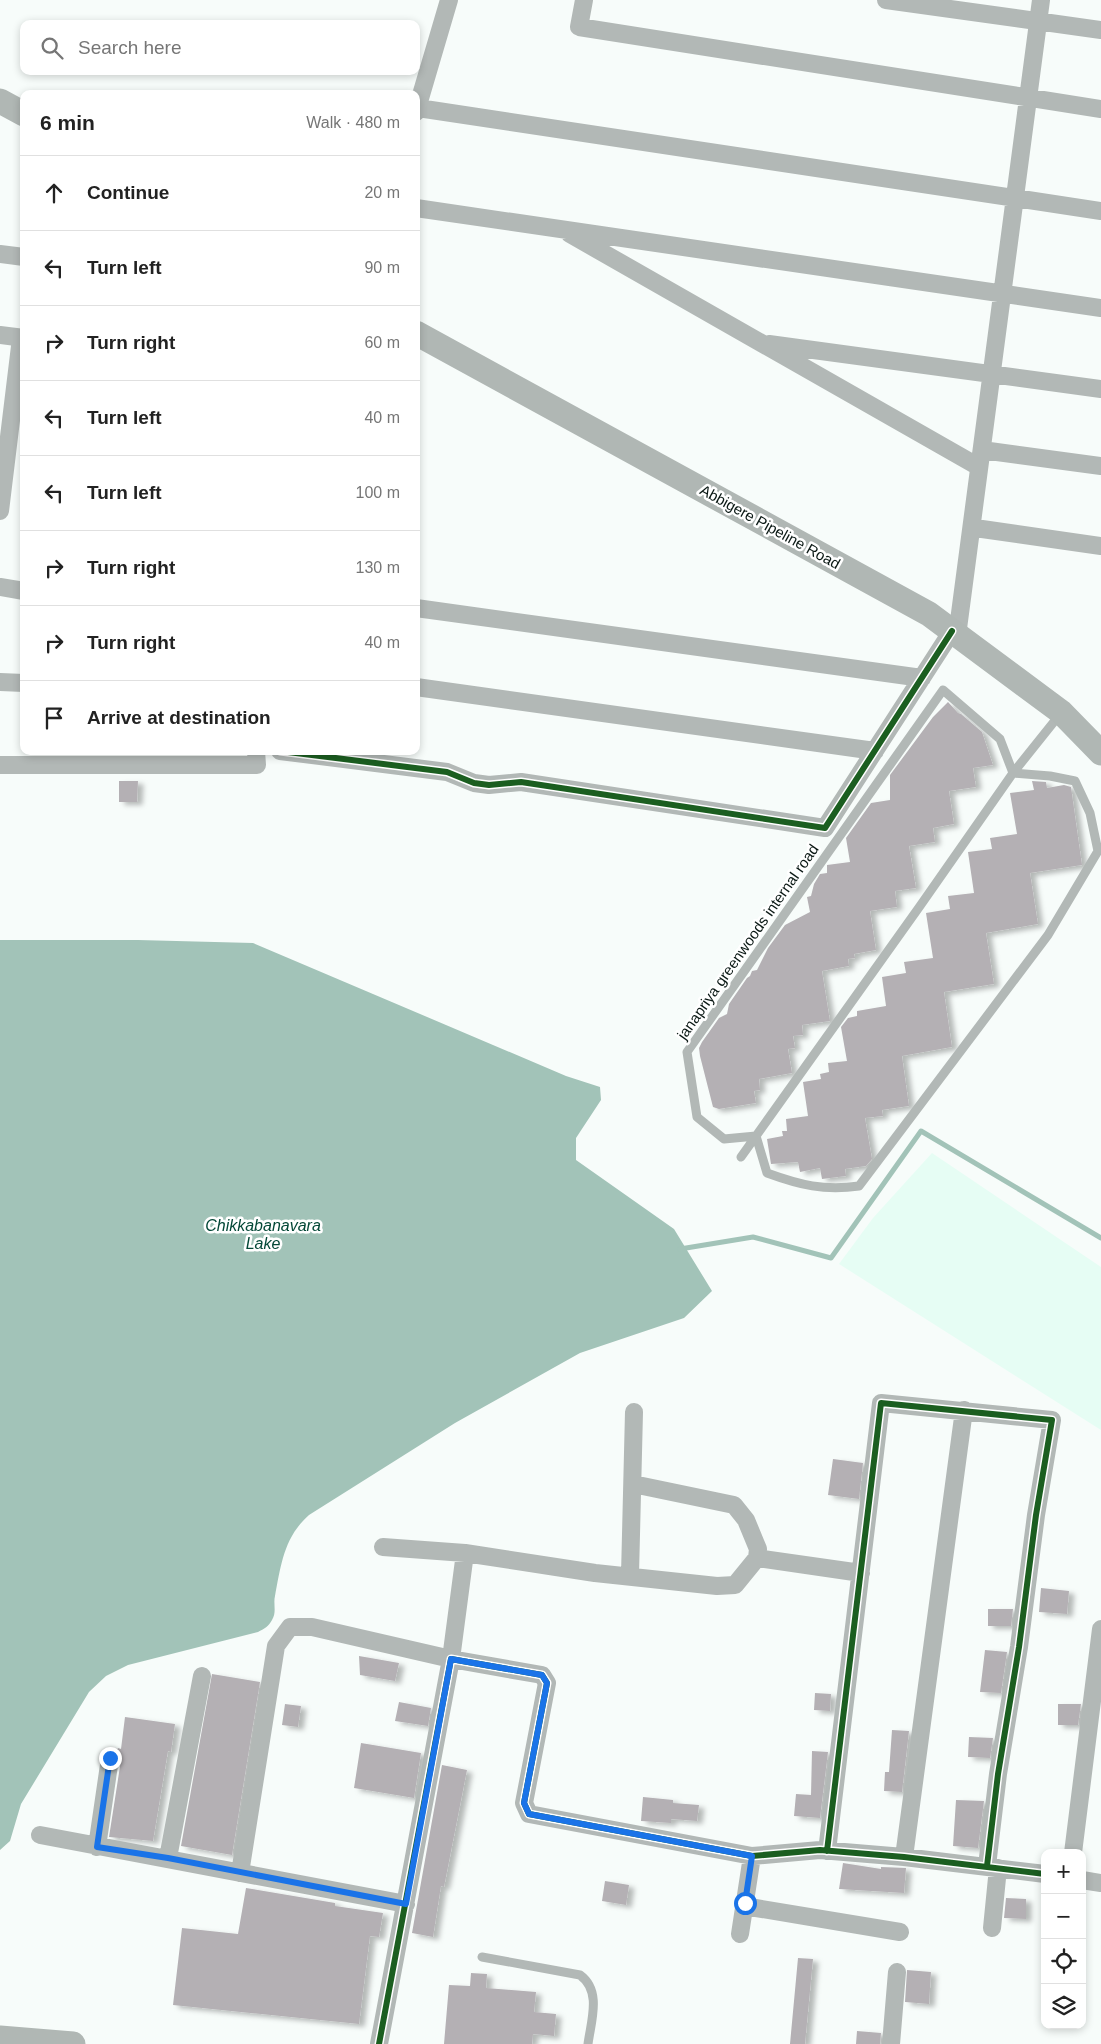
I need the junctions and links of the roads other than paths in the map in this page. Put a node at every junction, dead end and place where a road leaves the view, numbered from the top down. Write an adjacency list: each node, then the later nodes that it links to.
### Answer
1 (449, 0): 8 (street)
2 (584, 0): 7 (street)
3 (886, 0): 5 (street)
4 (1041, 0): 5 (street)
5 (1038, 22): 6 (street); 7 (street)
6 (1101, 30)
7 (1028, 99): 10 (street); 13 (street)
8 (420, 100)
9 (0, 101): 12 (main road)
10 (1101, 109)
11 (420, 110): 13 (street)
12 (20, 112)
13 (1015, 199): 15 (street); 19 (street)
14 (420, 209): 16 (street)
15 (1101, 211)
16 (561, 229): 19 (street); 24 (street)
17 (0, 254): 18 (street)
18 (20, 256)
19 (1002, 293): 20 (street); 26 (street)
20 (1101, 308)
21 (0, 335): 23 (street)
22 (420, 335): 36 (main road, Abbigere Pipeline Road)
23 (20, 338)
24 (762, 344): 26 (street); 28 (street)
25 (20, 354): 30 (street)
26 (992, 373): 27 (street); 28 (street)
27 (1101, 389)
28 (980, 458): 29 (street); 36 (street)
29 (1101, 466)
30 (0, 511)
31 (975, 528): 32 (street)
32 (1101, 546)
33 (0, 587): 34 (street)
34 (20, 590)
35 (420, 609): 37 (street)
36 (954, 634): 37 (street); 41 (main road, Abbigere Pipeline Road)
37 (922, 678): 42 (street)
38 (0, 682): 39 (street)
39 (20, 683)
40 (420, 688): 42 (street)
41 (1061, 712): 43 (main road, Abbigere Pipeline Road); 48 (lane)
42 (875, 751): 45 (street)
43 (1101, 753)
44 (256, 755): 46 (street)
45 (312, 755)
46 (112, 758): 47 (street)
47 (0, 765)
48 (1013, 773): 49 (lane); 49 (lane); 49 (lane, janapriya greenwoods internal road)
49 (756, 1136): 50 (lane)
50 (741, 1157)
51 (964, 1410): 57 (street); 68 (street); 70 (street)
52 (634, 1412): 53 (street)
53 (633, 1484): 56 (street); 58 (street)
54 (383, 1548): 55 (street)
55 (465, 1553): 58 (street); 60 (street)
56 (757, 1558): 57 (street); 58 (street)
57 (861, 1573): 66 (street)
58 (630, 1575)
59 (1101, 1629): 65 (street)
60 (451, 1659): 67 (street); 71 (street); 75 (street)
61 (202, 1676): 69 (street)
62 (110, 1758): 64 (street)
63 (40, 1836): 64 (street)
64 (97, 1847): 69 (street)
65 (1074, 1849)
66 (827, 1851): 67 (street); 68 (street)
67 (752, 1856): 76 (street)
68 (904, 1857): 70 (street)
69 (168, 1858): 71 (street)
70 (993, 1867): 72 (street); 77 (street)
71 (240, 1873): 75 (street)
72 (1041, 1873)
73 (1086, 1881): 74 (street)
74 (1101, 1883)
75 (406, 1904): 84 (street)
76 (744, 1906): 78 (street); 79 (street)
77 (992, 1928)
78 (900, 1932)
79 (740, 1934)
80 (482, 1957): 85 (lane)
81 (896, 1972): 86 (street)
82 (0, 2038): 83 (main road)
83 (73, 2044)
84 (380, 2044)
85 (588, 2044)
86 (891, 2044)

